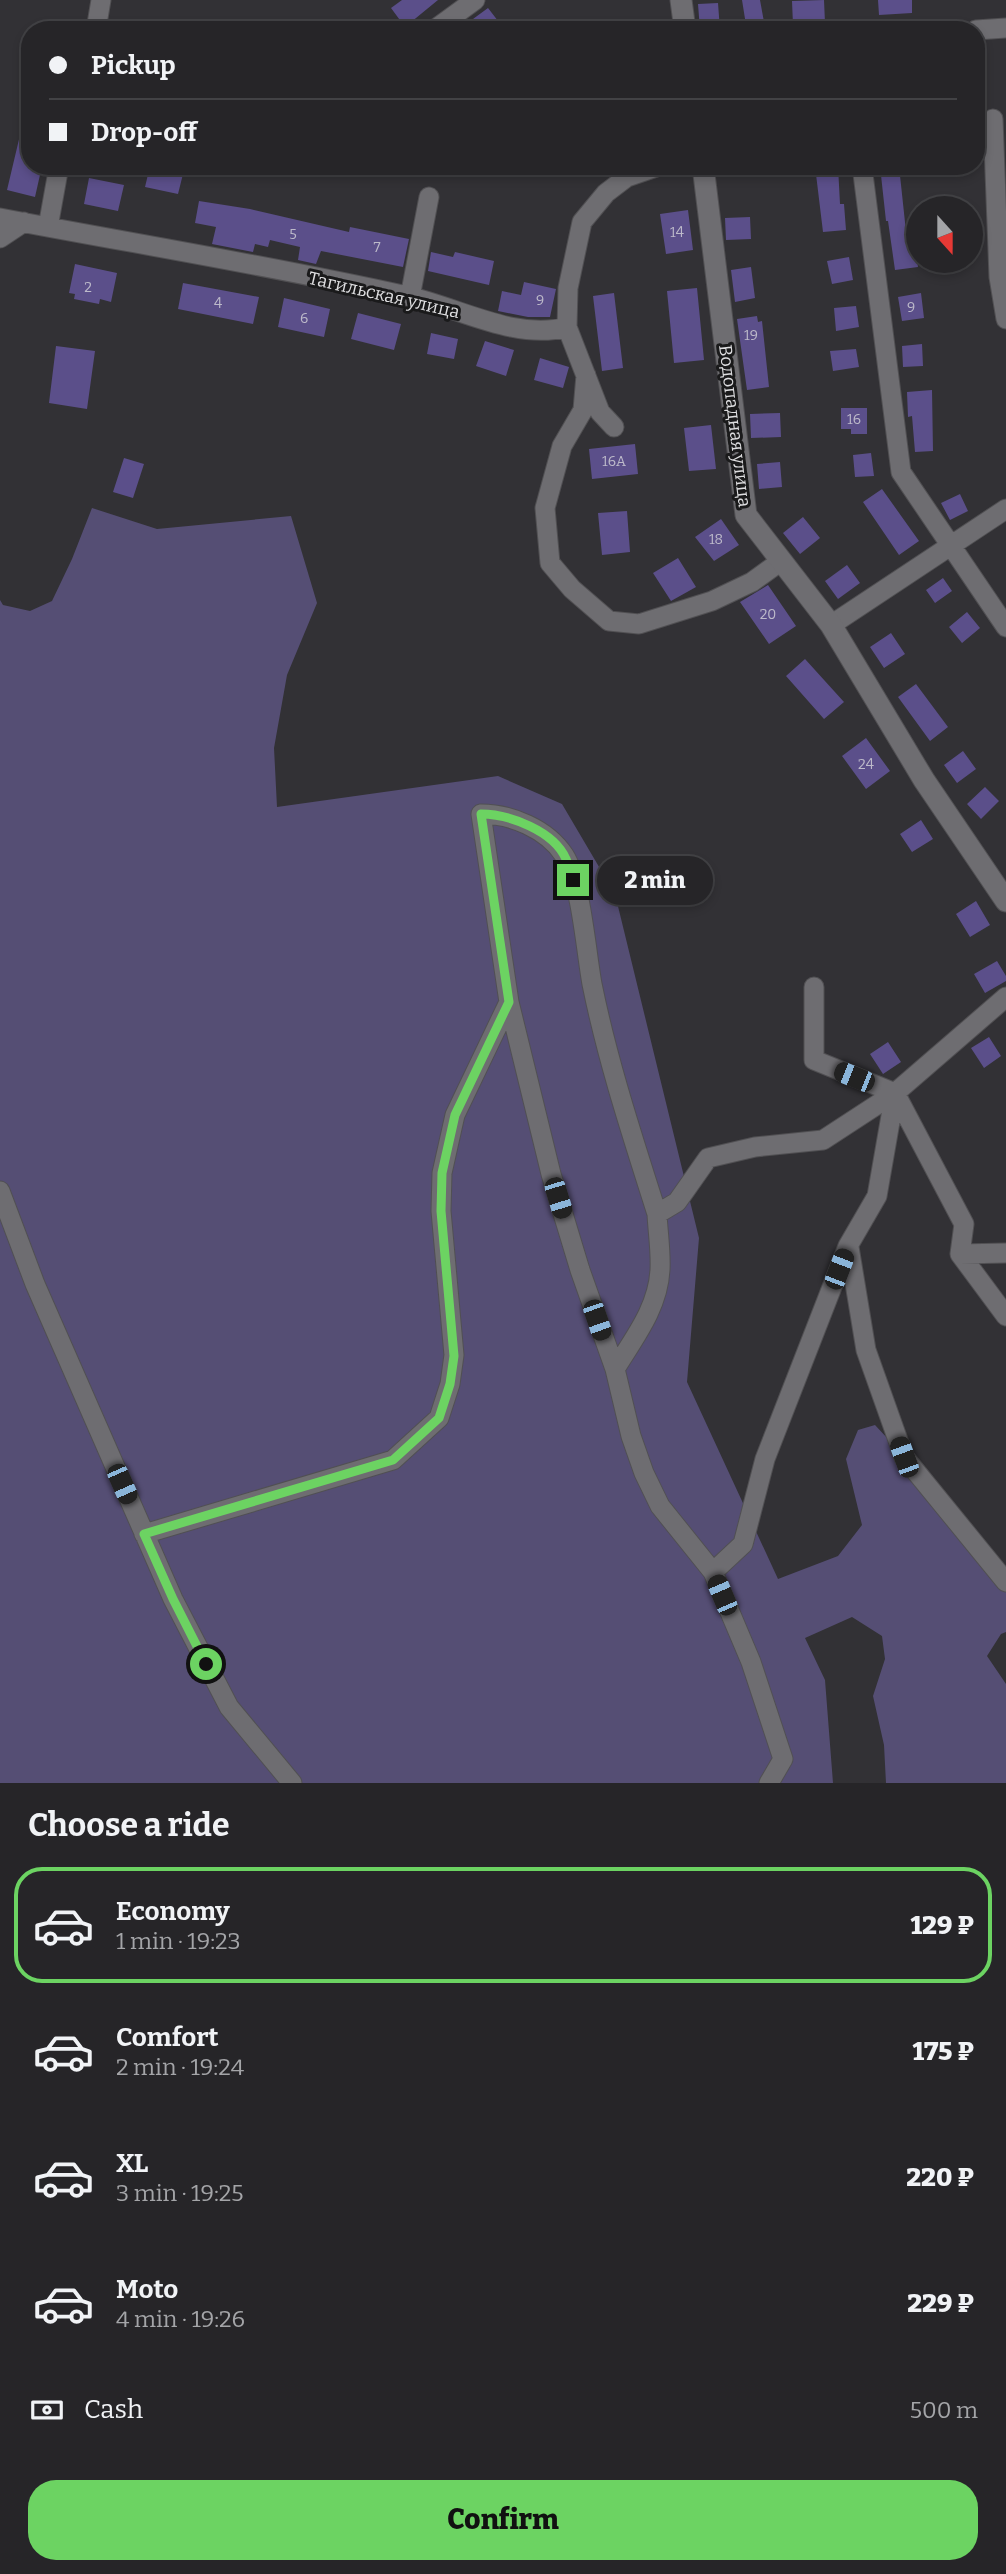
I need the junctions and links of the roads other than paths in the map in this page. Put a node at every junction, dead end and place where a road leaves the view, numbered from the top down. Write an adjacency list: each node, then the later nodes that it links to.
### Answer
1 (101, 0): 4 (street)
2 (475, 0): 5 (street)
3 (681, 0): 6 (street)
4 (98, 21)
5 (446, 21)
6 (684, 21)
7 (1006, 28): 8 (street)
8 (985, 29)
9 (993, 119): 20 (street)
10 (57, 175): 17 (street)
11 (633, 175): 21 (street)
12 (704, 175): 26 (street, Водопадная улица)
13 (863, 175): 25 (street)
14 (429, 197): 19 (street)
15 (0, 218): 16 (street, Тагильская улица)
16 (24, 222): 17 (street, Тагильская улица); 18 (street)
17 (48, 227): 19 (street, Тагильская улица)
18 (0, 237)
19 (410, 297): 21 (street, Тагильская улица)
20 (1006, 319)
21 (567, 327): 22 (street)
22 (586, 375): 23 (street); 26 (street)
23 (614, 427)
24 (1006, 509): 25 (street)
25 (950, 546): 27 (street); 28 (street)
26 (781, 561): 27 (street, Водопадная улица)
27 (831, 625): 29 (street, Водопадная улица)
28 (1006, 627)
29 (1006, 901)
30 (814, 987): 33 (street)
31 (1006, 997): 33 (street)
32 (509, 1002): 35 (street); 40 (street); 41 (street)
33 (895, 1093): 35 (street); 36 (street); 38 (street)
34 (0, 1191): 41 (street)
35 (657, 1214): 40 (street)
36 (848, 1246): 42 (street); 43 (street)
37 (1006, 1253): 38 (street)
38 (960, 1254): 39 (street)
39 (1006, 1316)
40 (615, 1369): 42 (street)
41 (144, 1534): 44 (street)
42 (713, 1572): 45 (street)
43 (1006, 1582)
44 (292, 1783)
45 (769, 1783)

